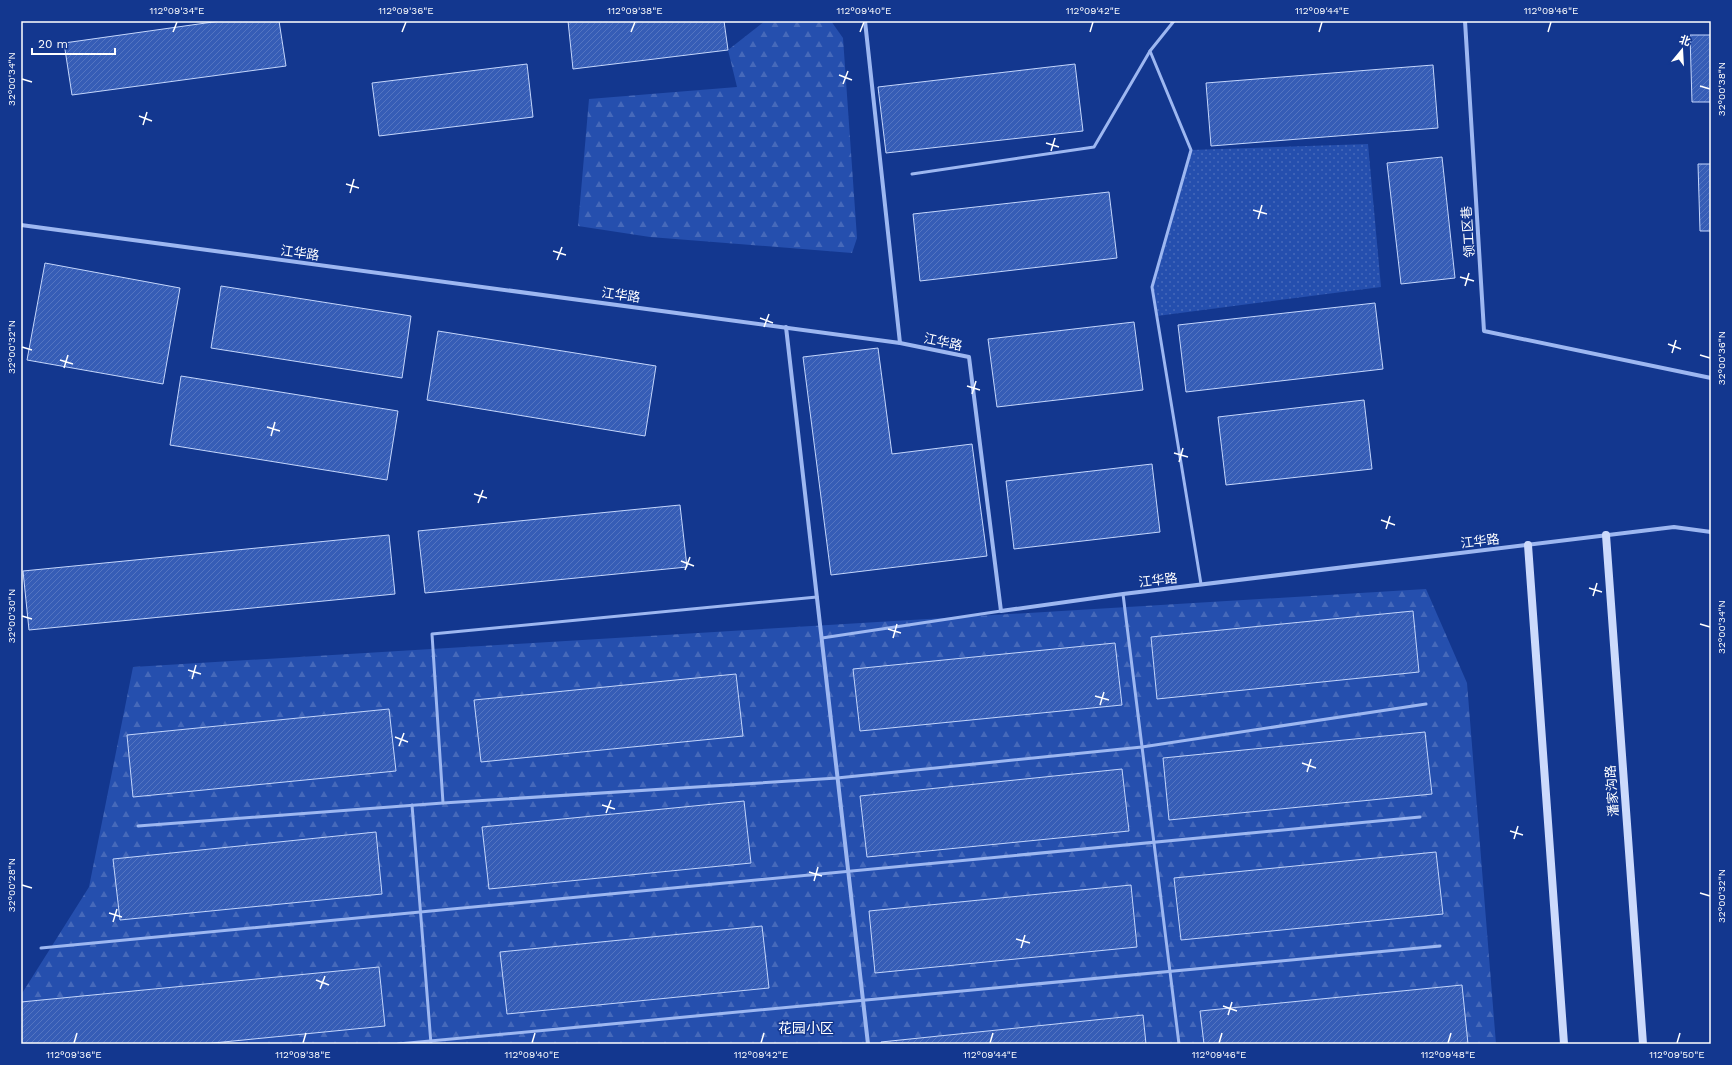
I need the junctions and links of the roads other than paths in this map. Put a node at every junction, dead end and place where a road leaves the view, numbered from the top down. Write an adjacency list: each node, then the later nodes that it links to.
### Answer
1 (865, 21): 8 (street)
2 (1174, 21): 4 (lane)
3 (1464, 21): 9 (street, 领工区巷)
4 (1150, 51): 5 (lane); 13 (lane)
5 (912, 174)
6 (21, 226): 7 (street, 江华路)
7 (786, 327): 8 (street, 江华路); 15 (street)
8 (900, 343): 16 (street, 江华路)
9 (1711, 378)
10 (1711, 532): 11 (street, 江华路)
11 (1606, 535): 12 (street, 江华路); 37 (street, 潘家沟路)
12 (1528, 545): 13 (street, 江华路); 36 (street)
13 (1202, 584): 14 (street, 江华路)
14 (1123, 594): 16 (street, 江华路); 19 (lane)
15 (817, 597): 17 (street); 21 (lane)
16 (1001, 611): 17 (lane)
17 (822, 638): 20 (street)
18 (1426, 704): 19 (lane)
19 (1142, 746): 20 (lane); 25 (lane)
20 (837, 778): 21 (lane); 26 (street)
21 (443, 803): 22 (lane)
22 (412, 805): 24 (lane); 27 (lane)
23 (1420, 817): 25 (lane)
24 (138, 826)
25 (1154, 842): 26 (lane); 30 (lane)
26 (848, 872): 27 (lane); 31 (street)
27 (420, 912): 29 (lane); 32 (lane)
28 (1440, 946): 30 (lane)
29 (41, 948)
30 (1170, 971): 31 (lane); 35 (lane)
31 (863, 1000): 32 (lane); 34 (street)
32 (431, 1042): 33 (lane)
33 (398, 1044)
34 (868, 1044)
35 (1179, 1044)
36 (1564, 1044)
37 (1643, 1044)

